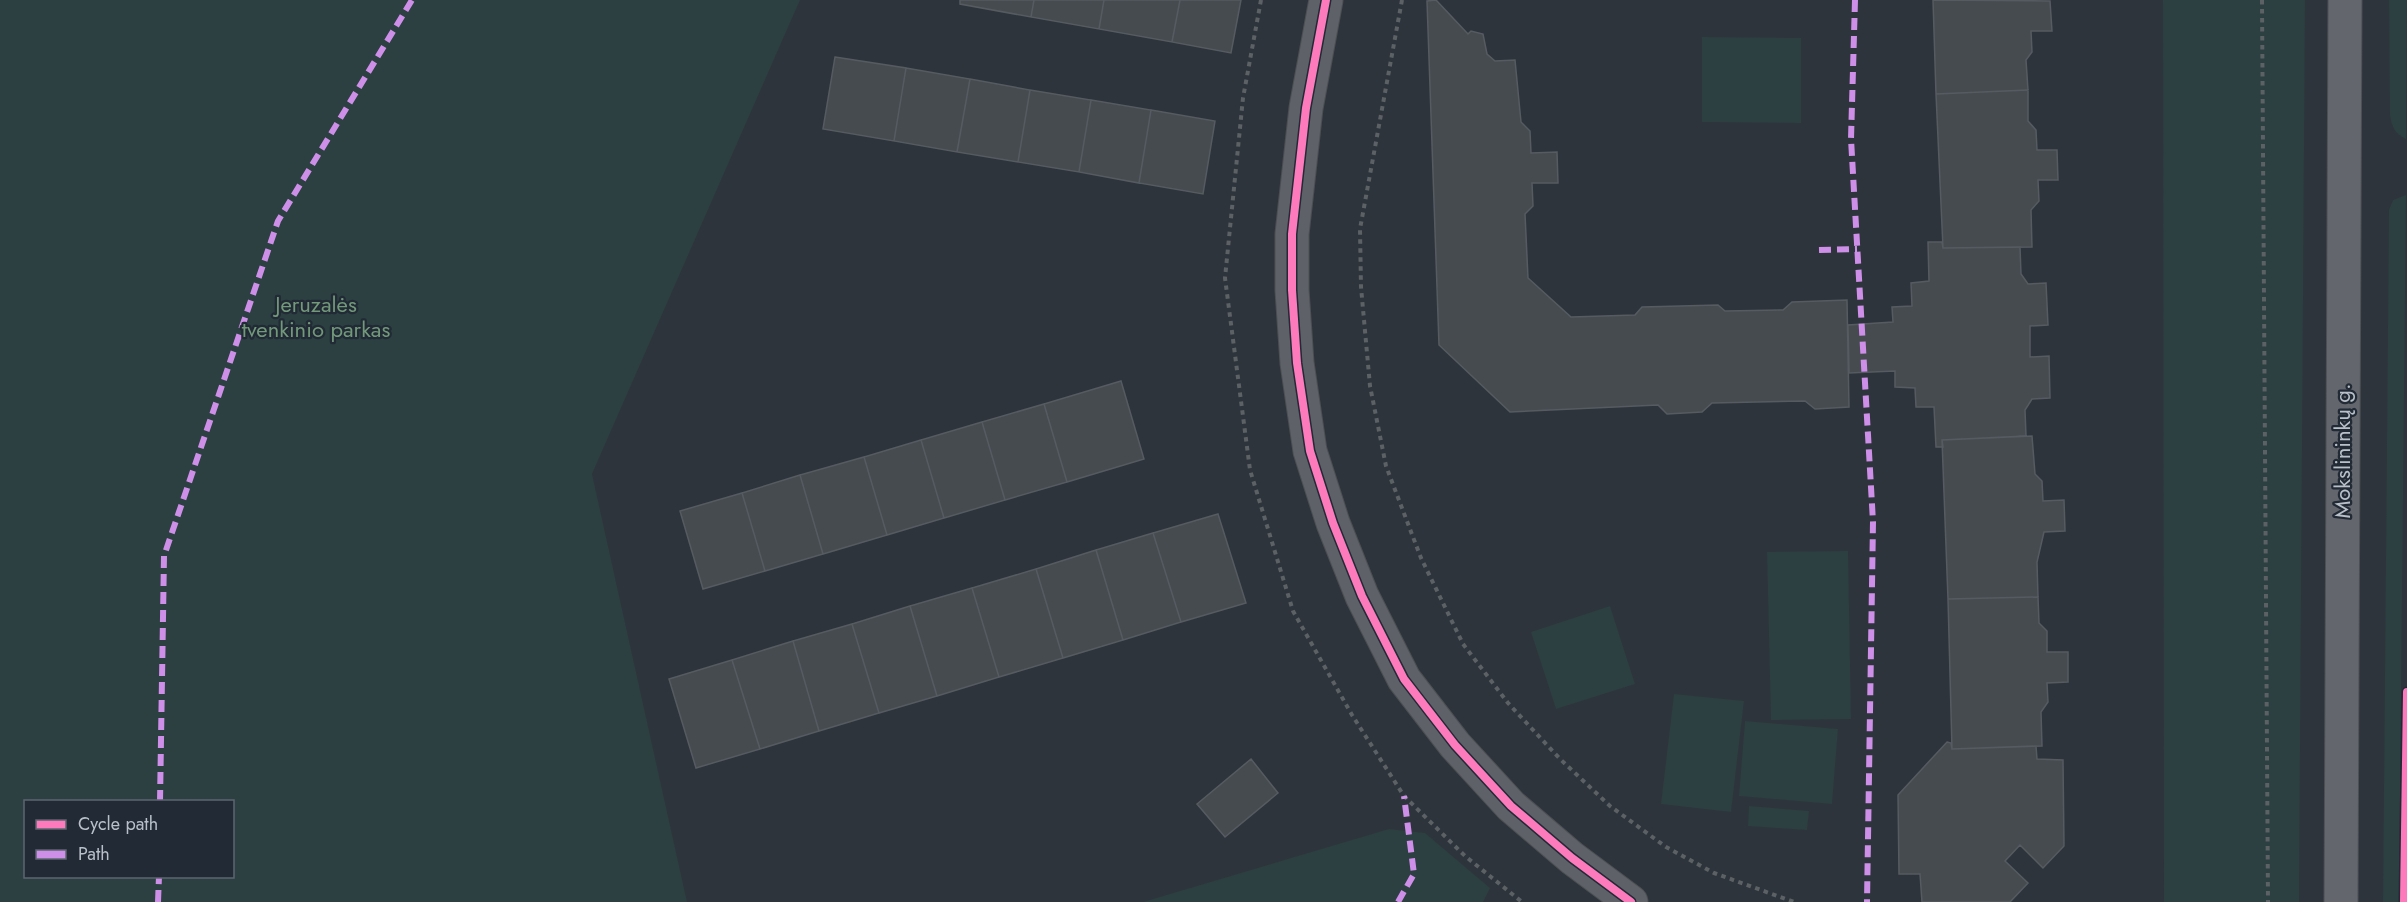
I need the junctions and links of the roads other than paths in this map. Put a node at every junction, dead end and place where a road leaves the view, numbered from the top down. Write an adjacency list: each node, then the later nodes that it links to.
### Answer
1 (1326, 0): 3 (street)
2 (2345, 0): 4 (main road, Mokslininkų g.)
3 (1631, 902)
4 (2341, 902)

